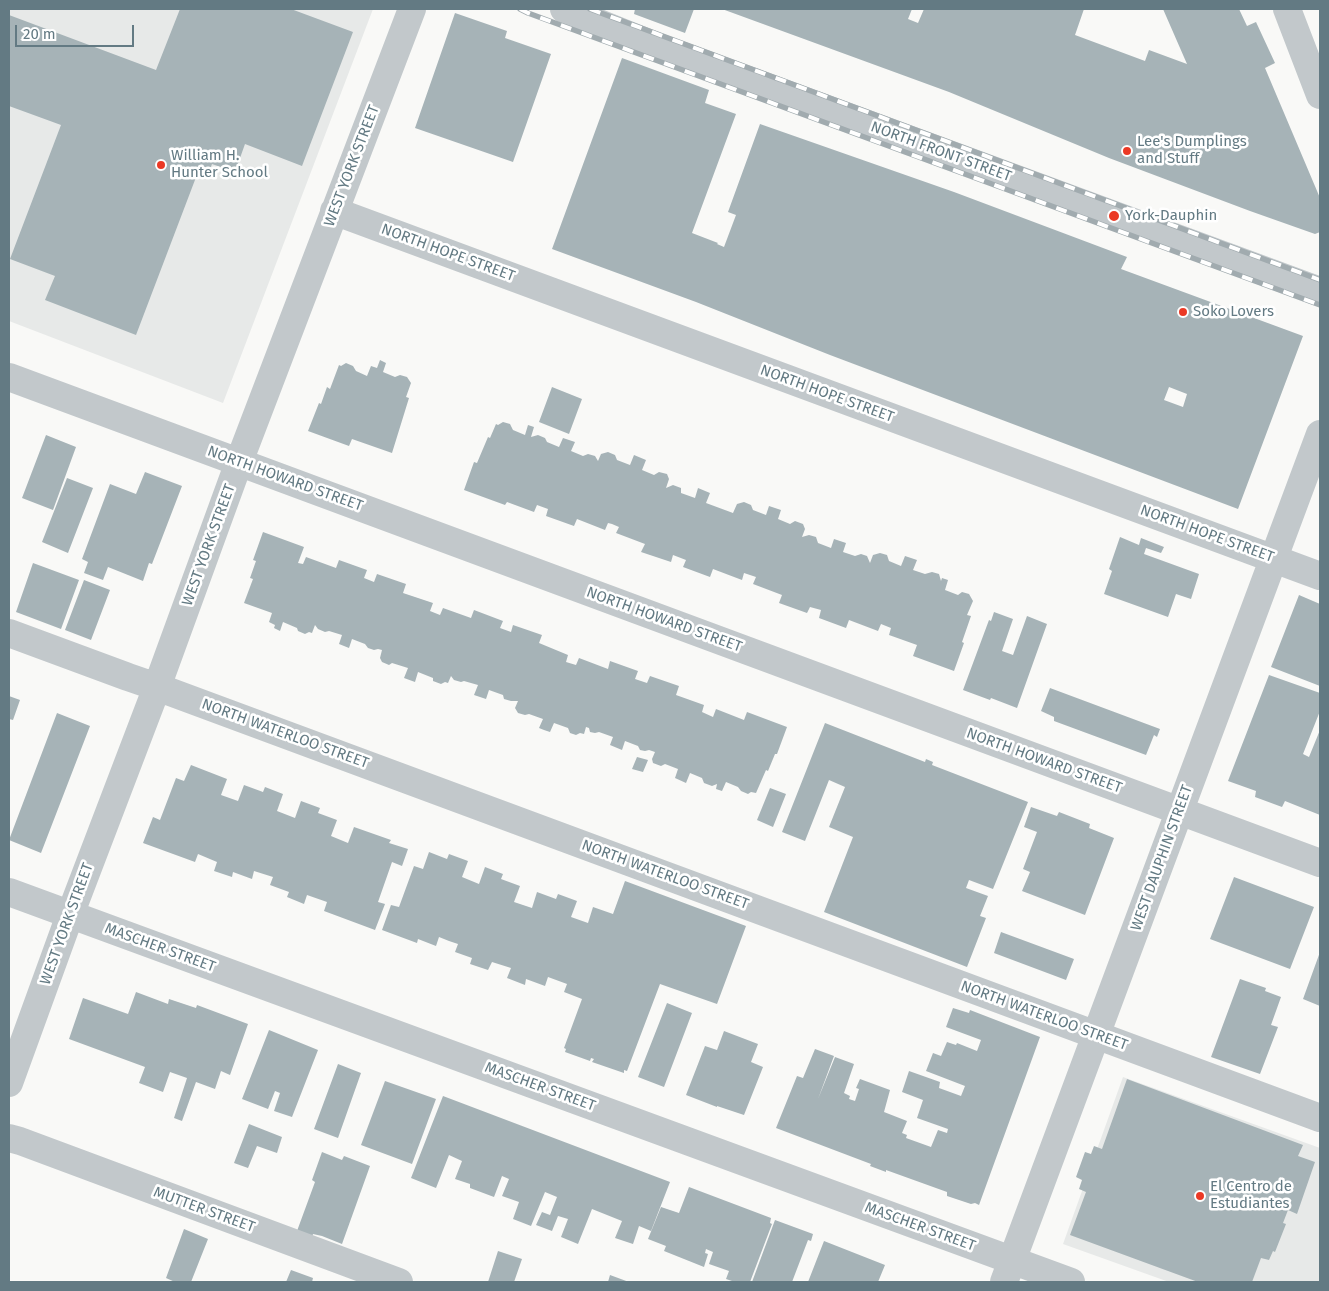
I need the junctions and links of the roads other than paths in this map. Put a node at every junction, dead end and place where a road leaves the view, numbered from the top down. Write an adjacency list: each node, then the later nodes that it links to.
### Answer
1 (412, 9): 5 (street, WEST YORK STREET)
2 (564, 9): 6 (street, NORTH FRONT STREET)
3 (1291, 10): 4 (street)
4 (1320, 95)
5 (334, 211): 9 (street, WEST YORK STREET); 10 (street, NORTH HOPE STREET)
6 (1320, 291)
7 (9, 377): 9 (street, NORTH HOWARD STREET)
8 (1320, 434): 10 (street, WEST DAUPHIN STREET)
9 (239, 462): 13 (street, WEST YORK STREET); 14 (street, NORTH HOWARD STREET)
10 (1274, 559): 11 (street, NORTH HOPE STREET); 14 (street, WEST DAUPHIN STREET)
11 (1320, 576)
12 (9, 633): 13 (street, NORTH WATERLOO STREET)
13 (157, 687): 17 (street, WEST YORK STREET); 18 (street, NORTH WATERLOO STREET)
14 (1179, 811): 15 (street, NORTH HOWARD STREET); 18 (street, WEST DAUPHIN STREET)
15 (1320, 863)
16 (9, 892): 17 (street, MASCHER STREET)
17 (70, 915): 19 (street, WEST YORK STREET); 22 (street, MASCHER STREET)
18 (1096, 1035): 20 (street, NORTH WATERLOO STREET); 22 (street, WEST DAUPHIN STREET)
19 (9, 1082)
20 (1320, 1118)
21 (9, 1138): 23 (street, MUTTER STREET)
22 (1008, 1271): 24 (street, MASCHER STREET)
23 (399, 1282)
24 (1071, 1282)

